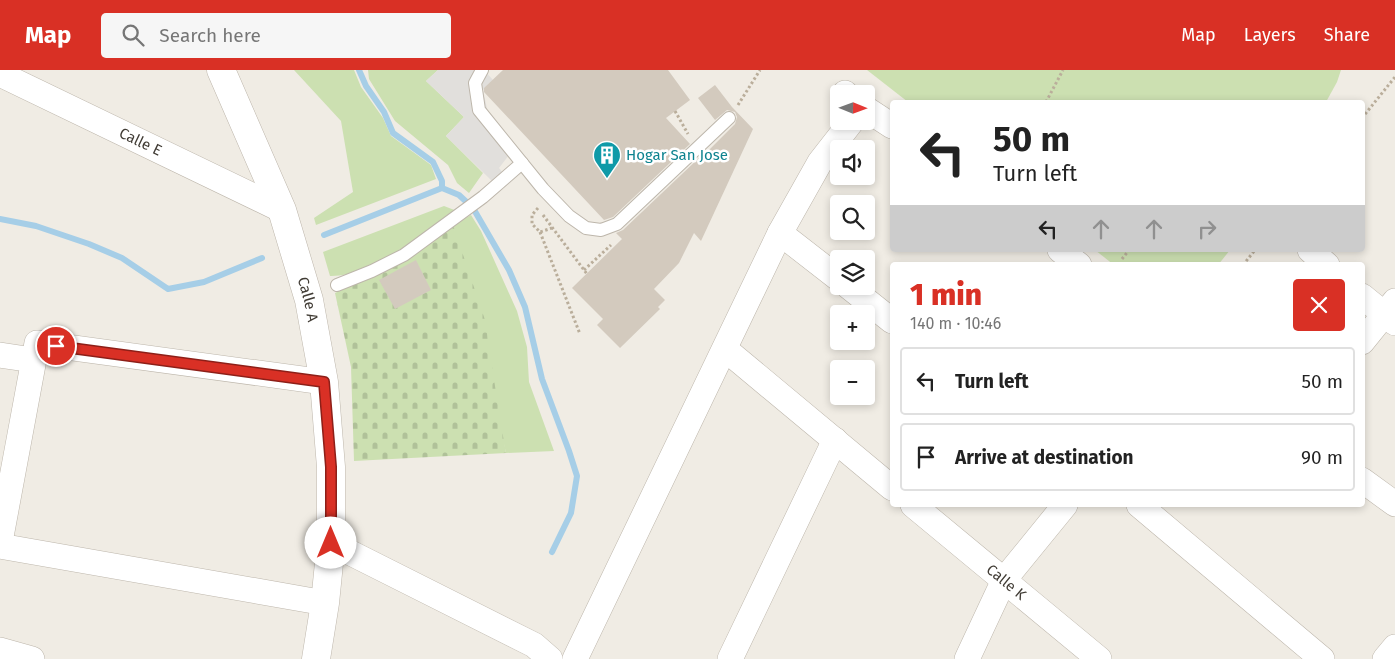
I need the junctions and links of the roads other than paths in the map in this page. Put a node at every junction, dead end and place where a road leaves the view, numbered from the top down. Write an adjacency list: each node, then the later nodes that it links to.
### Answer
1 (221, 70): 9 (street, Calle A)
2 (482, 70): 8 (lane)
3 (0, 74): 9 (street, Calle E)
4 (875, 115): 6 (street)
5 (729, 118): 8 (lane)
6 (890, 125)
7 (845, 130): 10 (street)
8 (522, 163): 16 (lane)
9 (282, 210): 25 (street, Calle A)
10 (780, 233): 15 (street); 22 (street)
11 (1063, 252): 13 (street)
12 (1312, 252): 14 (street)
13 (1075, 262)
14 (1324, 262)
15 (830, 272)
16 (337, 285)
17 (859, 295): 20 (street)
18 (1365, 298): 19 (street)
19 (1392, 313): 21 (street)
20 (890, 319)
21 (1365, 339)
22 (725, 349): 26 (street); 43 (street)
23 (0, 355): 24 (street)
24 (33, 360): 25 (street); 27 (street)
25 (324, 382): 34 (street, Calle A)
26 (835, 440): 29 (street); 44 (street)
27 (6, 481): 35 (street)
28 (1365, 482): 30 (street)
29 (890, 486)
30 (1395, 504)
31 (915, 507): 36 (street, Calle K)
32 (1063, 507): 36 (street)
33 (1141, 507): 47 (street)
34 (331, 543): 37 (street, Calle A); 42 (street)
35 (0, 544): 37 (street)
36 (1004, 580): 45 (street); 46 (street, Calle K)
37 (325, 603): 41 (street, Calle A)
38 (1395, 647): 48 (street)
39 (0, 650): 40 (street)
40 (32, 659)
41 (316, 659)
42 (550, 659)
43 (575, 659)
44 (730, 659)
45 (967, 659)
46 (1099, 659)
47 (1322, 659)
48 (1385, 659)

